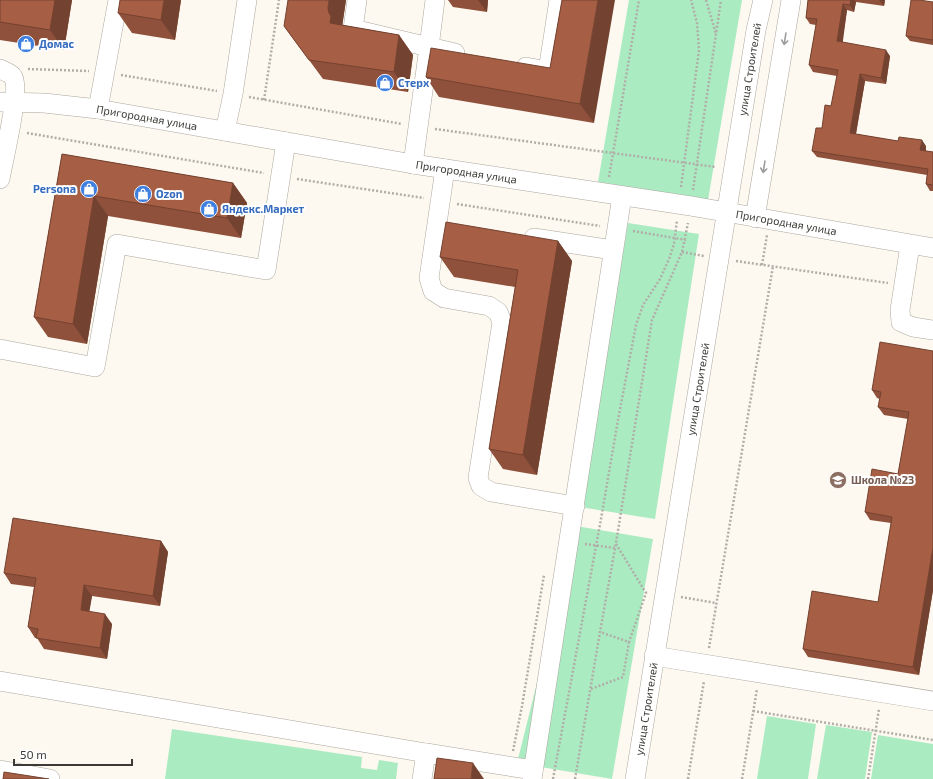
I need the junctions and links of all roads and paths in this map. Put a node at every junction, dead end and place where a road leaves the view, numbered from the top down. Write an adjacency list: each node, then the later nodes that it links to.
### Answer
1 (118, 0): 18 (street)
2 (247, 0): 19 (street)
3 (279, 0): 20 (path)
4 (358, 0): 13 (street)
5 (436, 0): 13 (street)
6 (559, 0): 15 (street)
7 (691, 0): 27 (path)
8 (706, 0): 12 (path)
9 (721, 0): 12 (path)
10 (763, 0): 37 (street, улица Строителей)
11 (791, 0): 38 (street, one-way to 38)
12 (716, 37): 29 (path)
13 (429, 47): 14 (street); 23 (street)
14 (474, 56)
15 (511, 64)
16 (0, 69): 21 (street)
17 (22, 69): 18 (path)
18 (105, 72): 19 (path); 22 (street)
19 (233, 94): 20 (path); 25 (street)
20 (264, 100): 23 (path)
21 (7, 101): 22 (street, Пригородная улица); 24 (street)
22 (98, 109): 25 (street, Пригородная улица)
23 (418, 127): 27 (path); 28 (street)
24 (9, 130): 32 (path); 33 (street)
25 (225, 131): 26 (street, Пригородная улица)
26 (286, 142): 28 (street, Пригородная улица); 32 (street)
27 (685, 162): 29 (path); 36 (path)
28 (413, 164): 31 (street, Пригородная улица)
29 (697, 164): 30 (path); 36 (path)
30 (716, 167)
31 (445, 169): 34 (street, Пригородная улица); 35 (street)
32 (281, 176): 35 (path); 49 (street)
33 (0, 179)
34 (622, 196): 36 (street, Пригородная улица); 39 (street)
35 (440, 201): 39 (path); 50 (street)
36 (685, 206): 37 (street, Пригородная улица); 41 (path); 42 (path)
37 (726, 213): 38 (street, Пригородная улица); 54 (street, улица Строителей)
38 (762, 224): 43 (street, Пригородная улица); 46 (path)
39 (617, 229): 41 (path); 45 (street)
40 (514, 235): 45 (street)
41 (675, 238): 42 (path); 69 (path)
42 (686, 240): 51 (path)
43 (910, 245): 44 (street, Пригородная улица); 47 (street)
44 (933, 248)
45 (613, 250): 50 (street)
46 (762, 265)
47 (904, 285): 48 (street); 55 (path)
48 (933, 330)
49 (0, 349)
50 (575, 506): 66 (street)
51 (616, 543): 52 (path); 53 (path)
52 (600, 632): 53 (path); 58 (path)
53 (628, 642): 58 (path)
54 (654, 656): 55 (street); 71 (street, улица Строителей)
55 (707, 664): 56 (street); 72 (path)
56 (759, 673): 59 (street); 61 (path)
57 (0, 681): 64 (street)
58 (590, 690): 70 (path)
59 (882, 693): 60 (street); 62 (path)
60 (933, 701)
61 (753, 711): 62 (path); 73 (path)
62 (876, 731): 63 (path); 74 (path)
63 (933, 740)
64 (426, 753): 66 (street); 68 (street)
65 (0, 770): 67 (street)
66 (532, 775)
67 (50, 779)
68 (422, 779)
69 (553, 779)
70 (575, 779)
71 (635, 779)
72 (688, 779)
73 (742, 779)
74 (868, 779)

